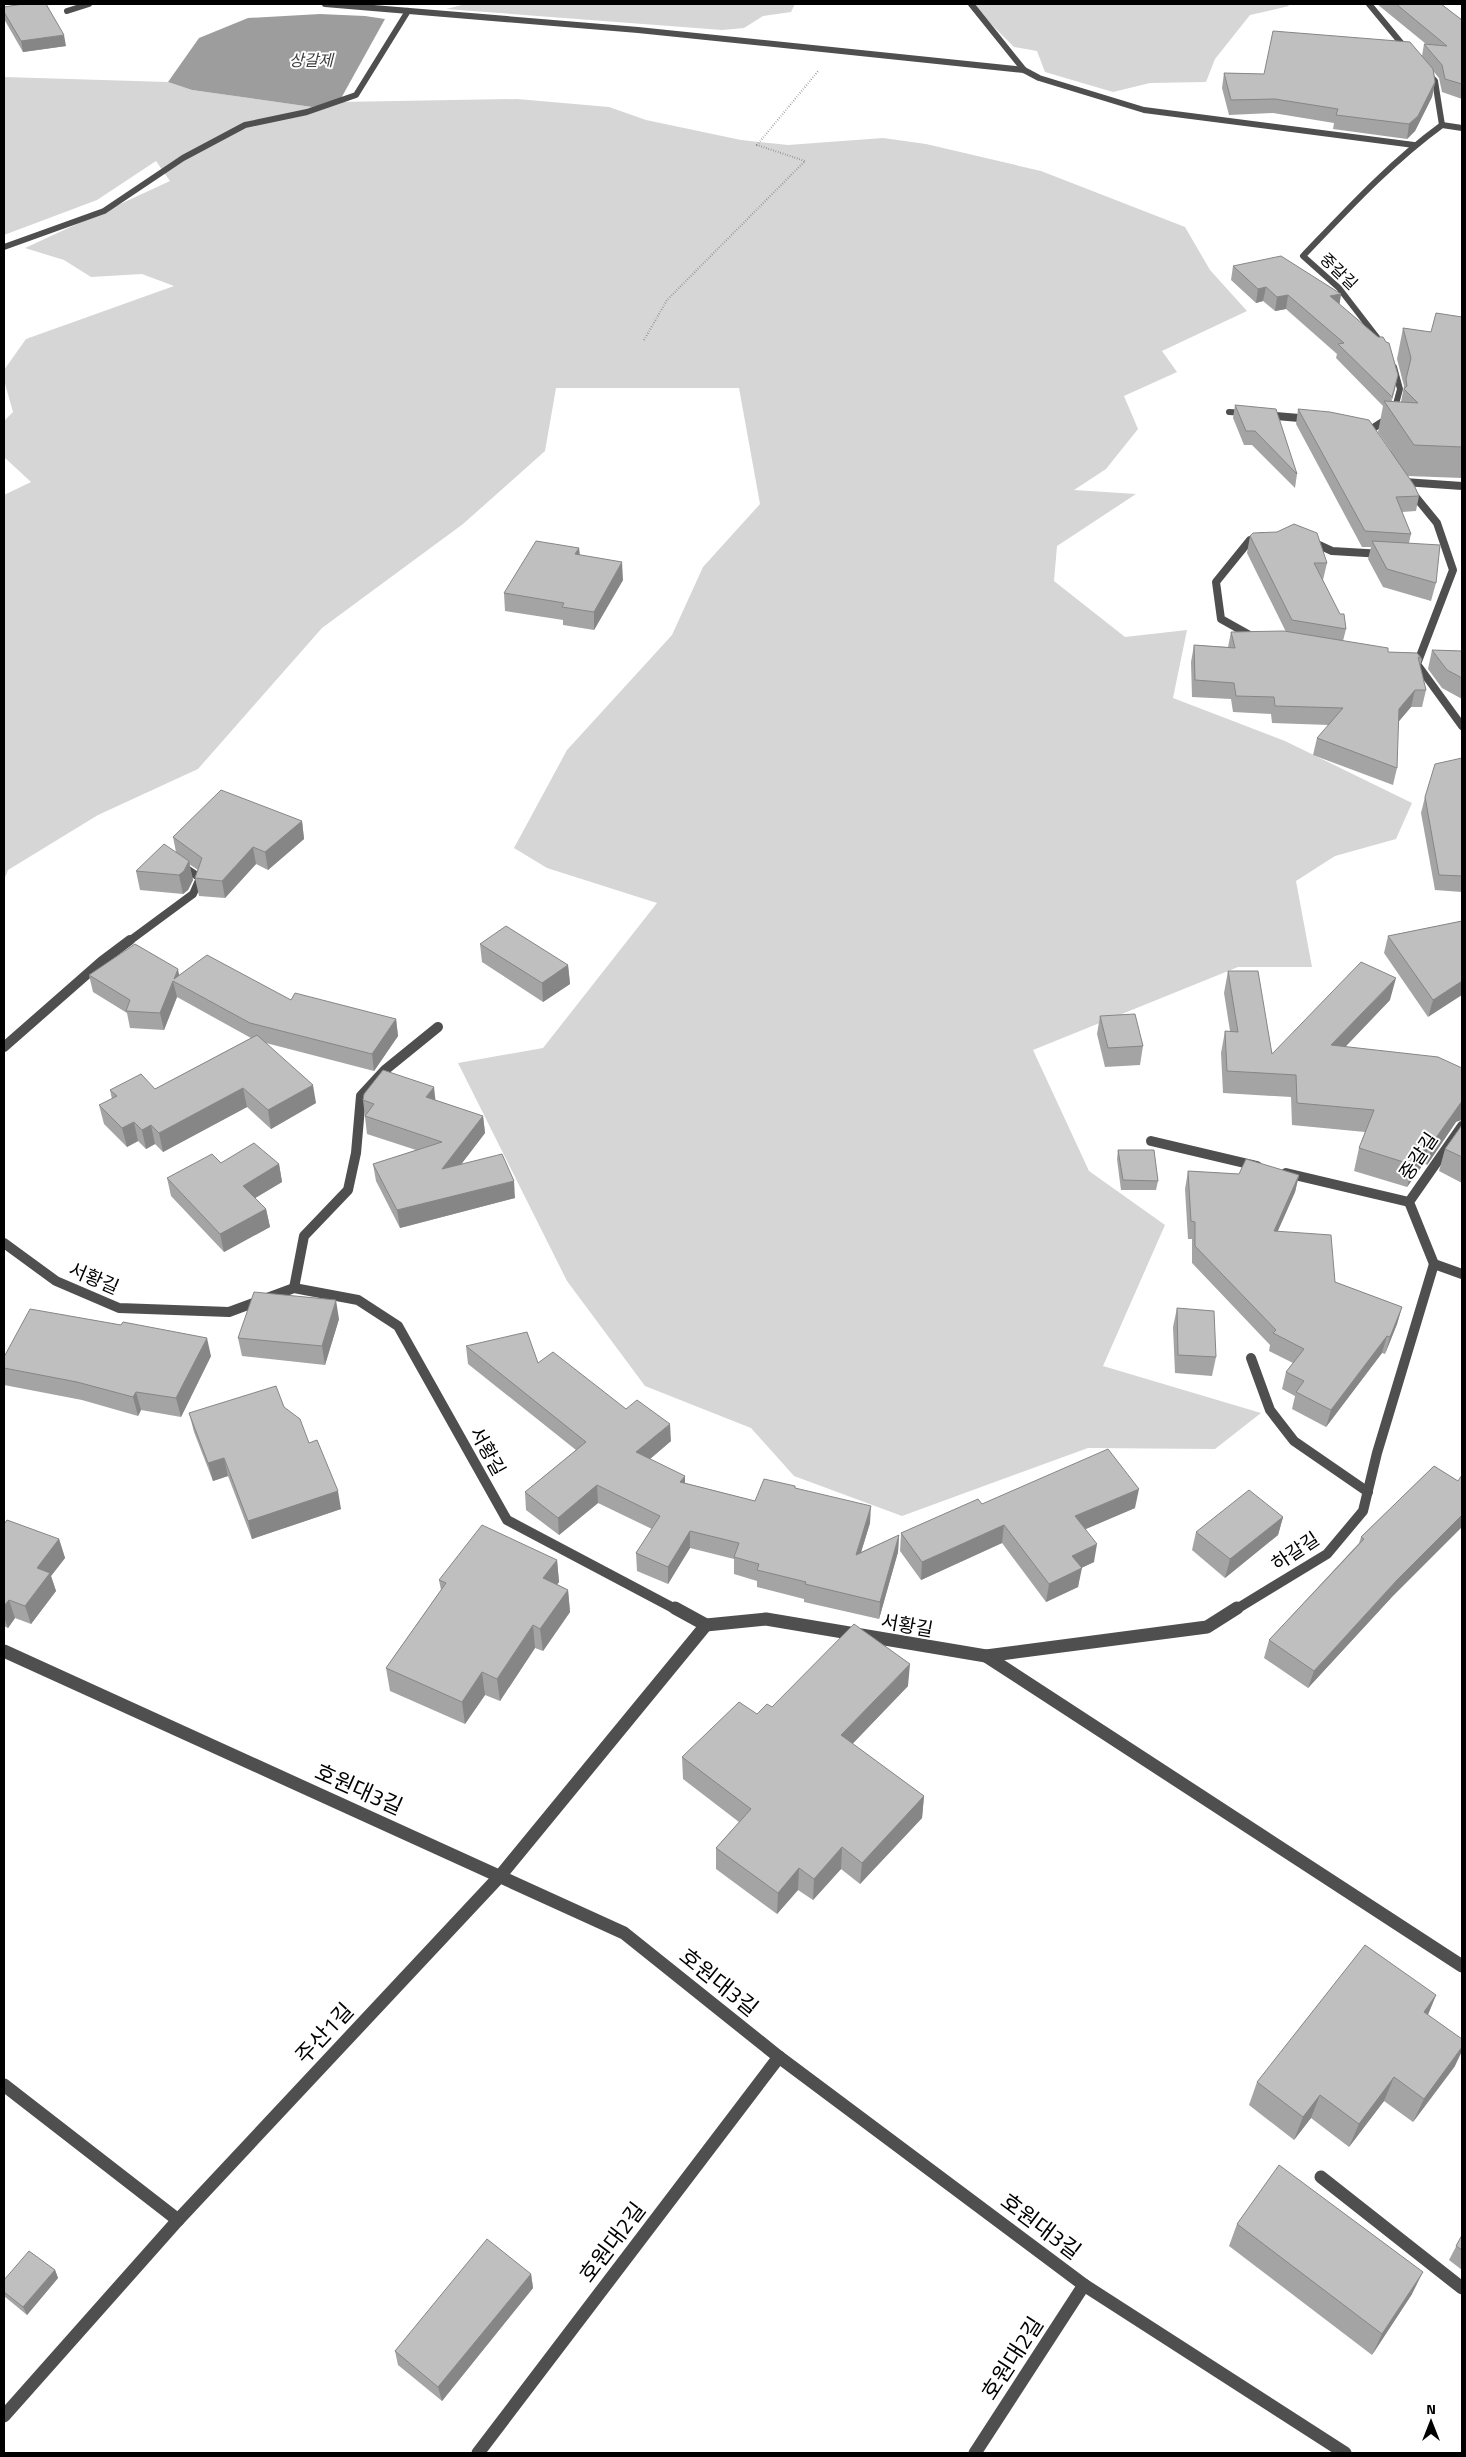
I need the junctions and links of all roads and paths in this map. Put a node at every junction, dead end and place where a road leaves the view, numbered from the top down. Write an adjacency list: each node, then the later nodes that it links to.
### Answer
1 (89, 4): 6 (street)
2 (325, 4): 5 (street)
3 (971, 4): 10 (street)
4 (1369, 4): 8 (street)
5 (408, 11): 7 (street); 14 (street)
6 (67, 12)
7 (835, 50): 10 (street); 15 (path)
8 (1415, 59)
9 (1422, 66): 11 (street)
10 (1024, 70): 13 (street)
11 (1442, 125): 12 (street); 13 (street, 중갈길)
12 (1462, 128)
13 (1414, 144): 16 (street, 중갈길)
14 (4, 247)
15 (644, 340)
16 (1390, 353)
17 (1392, 362): 21 (street)
18 (1229, 412): 19 (street)
19 (1318, 420)
20 (1362, 428): 21 (street)
21 (1370, 430): 22 (street)
22 (1380, 445)
23 (1399, 475): 24 (street)
24 (1404, 482): 25 (street); 30 (street)
25 (1462, 486)
26 (1269, 533): 31 (street)
27 (1305, 539): 28 (street)
28 (1391, 555)
29 (1439, 558): 30 (street)
30 (1449, 558): 33 (street)
31 (1265, 640)
32 (1407, 662): 33 (street)
33 (1417, 664): 34 (street)
34 (1459, 718): 35 (street)
35 (1462, 726)
36 (171, 858): 38 (street)
37 (438, 1027): 45 (street)
38 (4, 1046)
39 (1462, 1126): 41 (street, 중갈길)
40 (1151, 1141): 41 (street)
41 (1409, 1202): 43 (street, 중갈길)
42 (4, 1242): 45 (street, 서황길)
43 (1434, 1264): 44 (street); 47 (street, 하갈길)
44 (1462, 1274)
45 (294, 1288): 48 (street, 서황길)
46 (1251, 1358): 47 (street)
47 (1368, 1492): 50 (street, 하갈길)
48 (706, 1625): 50 (street, 서황길); 51 (street, 주산1길)
49 (4, 1650): 51 (street, 호원대3길)
50 (986, 1656): 52 (street)
51 (500, 1876): 53 (street, 호원대3길); 56 (street, 주산1길)
52 (1462, 1966)
53 (779, 2057): 57 (street, 호원대3길); 60 (street, 호원대2길)
54 (4, 2085): 56 (street)
55 (1321, 2177): 58 (street)
56 (178, 2220): 59 (street, 주산1길)
57 (1084, 2285): 61 (street, 호원대2길); 62 (street, 호원대3길)
58 (1462, 2288)
59 (4, 2416)
60 (478, 2453)
61 (975, 2453)
62 (1345, 2453)

